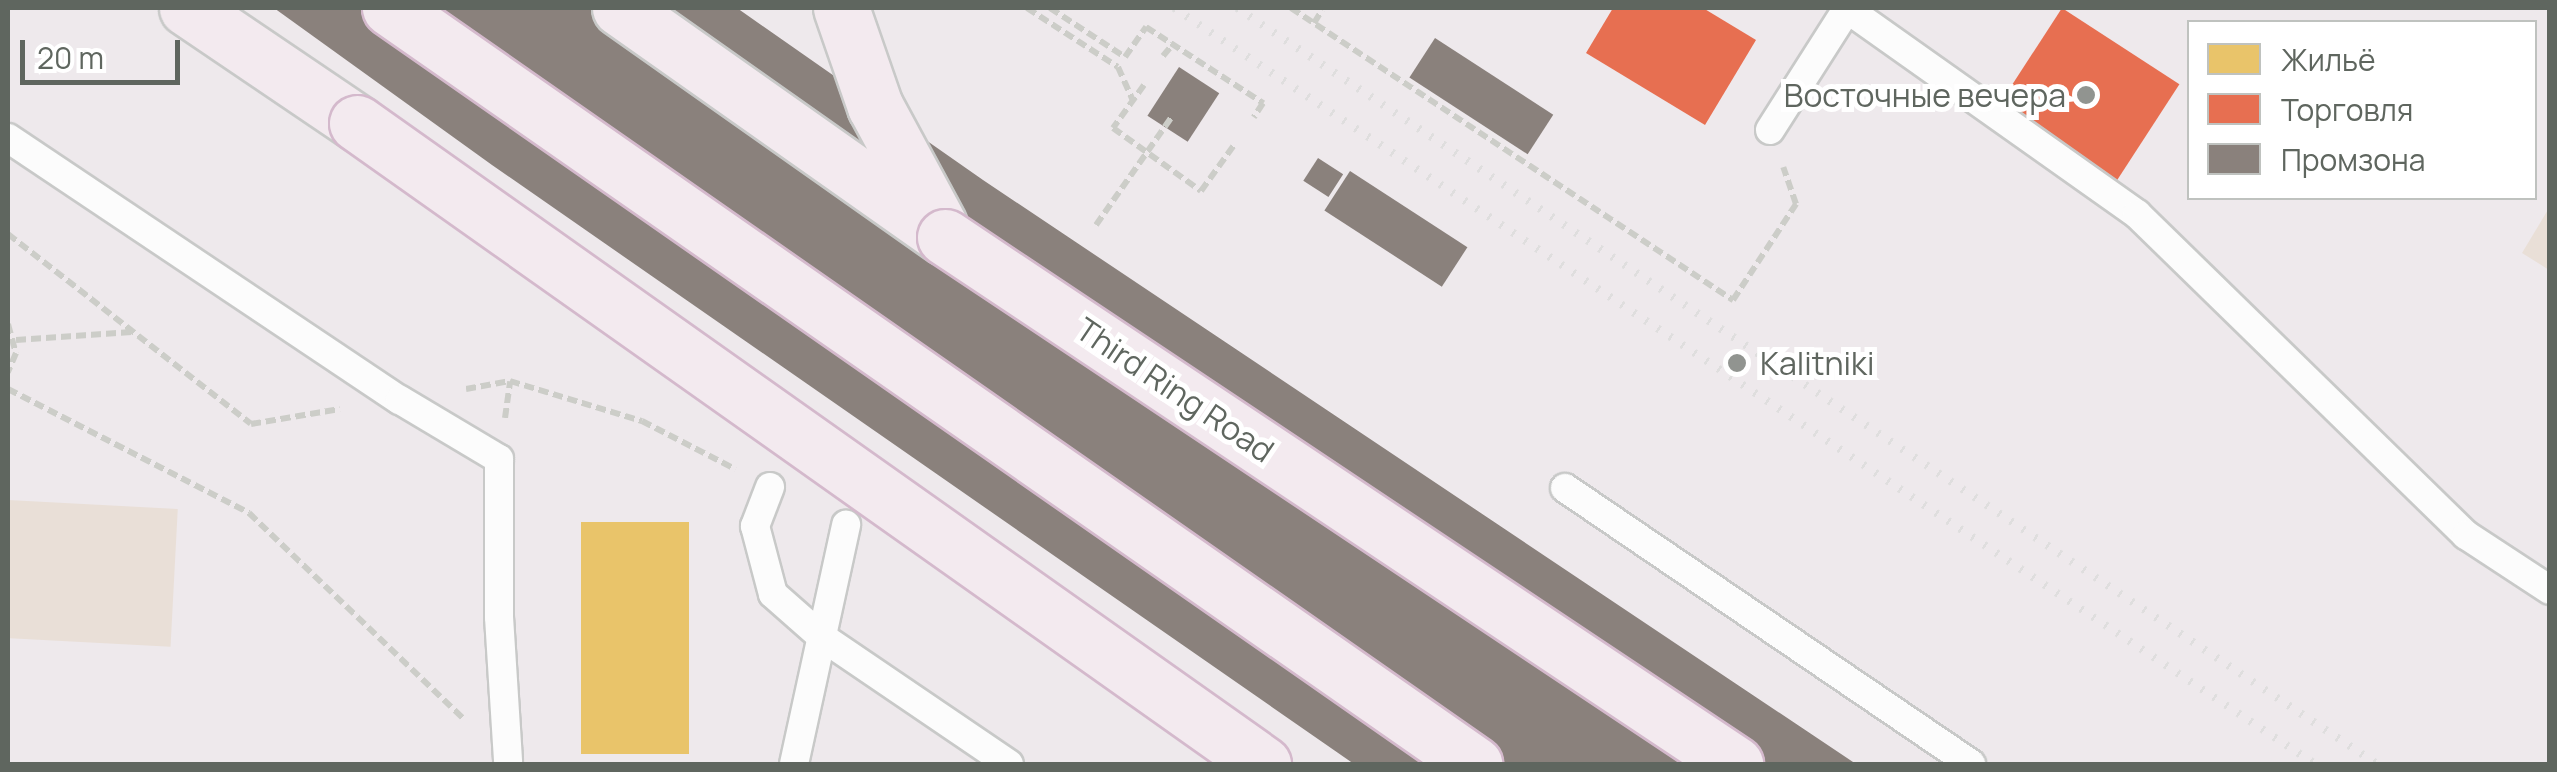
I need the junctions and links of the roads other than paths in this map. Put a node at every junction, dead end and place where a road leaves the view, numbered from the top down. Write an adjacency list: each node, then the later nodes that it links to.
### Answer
1 (188, 8): 17 (main road, bridge)
2 (390, 8): 18 (main road, bridge)
3 (620, 8): 8 (main road, Third Ring Road)
4 (841, 8): 8 (main road)
5 (1847, 8): 6 (lane); 12 (lane)
6 (1770, 130)
7 (8, 138): 14 (lane)
8 (945, 236): 19 (main road, Third Ring Road, bridge)
9 (770, 487): 13 (lane)
10 (1564, 488): 20 (lane)
11 (846, 525): 13 (lane)
12 (2550, 590)
13 (822, 637): 15 (lane); 16 (lane)
14 (508, 762)
15 (794, 764)
16 (1009, 764)
17 (1264, 764)
18 (1474, 764)
19 (1735, 764)
20 (1970, 764)

